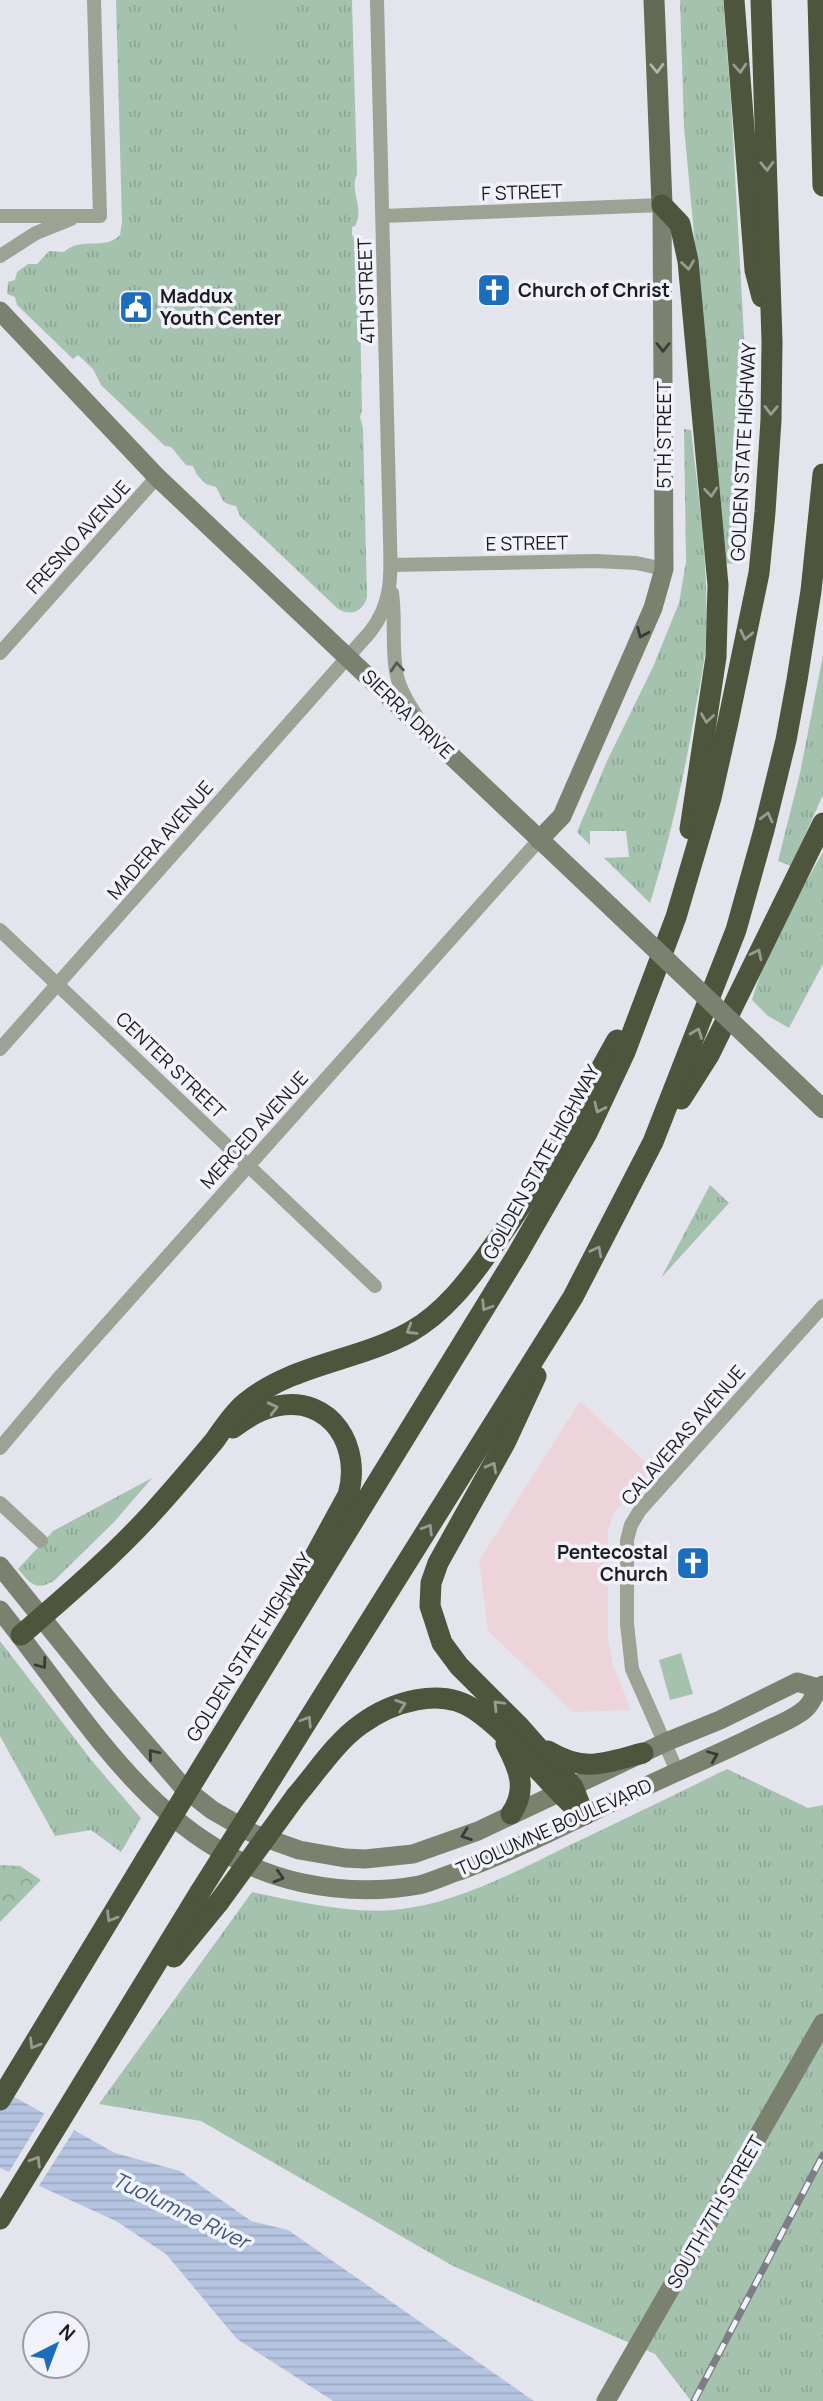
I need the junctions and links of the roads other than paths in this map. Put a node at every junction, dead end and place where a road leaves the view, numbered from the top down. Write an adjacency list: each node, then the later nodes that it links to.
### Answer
1 (94, 0): 10 (street)
2 (377, 0): 11 (street, 4TH STREET)
3 (654, 0): 8 (main road, 5TH STREET, one-way to 8)
4 (734, 0): 14 (highway, one-way to 14)
5 (761, 0): 14 (highway, GOLDEN STATE HIGHWAY, one-way to 14)
6 (818, 0): 7 (highway)
7 (823, 186)
8 (662, 205): 11 (street, F STREET); 18 (street, 5TH STREET, one-way to 18); 25 (highway, one-way to 25)
9 (0, 216): 10 (street)
10 (79, 216): 12 (street)
11 (383, 216): 17 (street, 4TH STREET)
12 (0, 256)
13 (0, 311): 16 (street, SIERRA DRIVE)
14 (772, 341): 25 (highway, GOLDEN STATE HIGHWAY, one-way to 25)
15 (823, 474): 31 (highway, one-way to 15)
16 (157, 477): 20 (street, FRESNO AVENUE); 21 (street, SIERRA DRIVE)
17 (391, 565): 18 (street, E STREET); 19 (street, 4TH STREET)
18 (664, 569): 24 (street, 5TH STREET, one-way to 24)
19 (390, 582): 21 (street, 4TH STREET); 22 (street, 4TH STREET, one-way to 19)
20 (0, 653)
21 (347, 656): 22 (street, SIERRA DRIVE); 28 (street, MADERA AVENUE)
22 (423, 728): 24 (street, SIERRA DRIVE)
23 (823, 823): 31 (highway, one-way to 23)
24 (539, 840): 30 (street, SIERRA DRIVE, bridge); 32 (street, MERCED AVENUE)
25 (676, 917): 27 (highway, GOLDEN STATE HIGHWAY)
26 (0, 930): 28 (street, CENTER STREET)
27 (655, 974): 36 (highway, one-way to 36); 47 (highway, GOLDEN STATE HIGHWAY, one-way to 47)
28 (58, 984): 29 (street, MADERA AVENUE); 32 (street, CENTER STREET)
29 (0, 1049)
30 (823, 1109)
31 (653, 1142): 34 (highway, one-way to 31)
32 (249, 1166): 33 (street, CENTER STREET); 37 (street, MERCED AVENUE)
33 (375, 1286)
34 (573, 1297): 45 (highway, one-way to 34); 53 (highway, one-way to 34, bridge)
35 (823, 1306): 46 (street, CALAVERAS AVENUE)
36 (214, 1441): 42 (highway); 47 (highway, one-way to 47)
37 (0, 1448)
38 (0, 1503): 39 (street)
39 (41, 1541)
40 (0, 1566): 42 (street, TUOLUMNE BOULEVARD)
41 (0, 1610): 43 (street, TUOLUMNE BOULEVARD)
42 (41, 1618): 43 (highway); 51 (street, TUOLUMNE BOULEVARD, one-way to 42)
43 (21, 1635): 52 (street, TUOLUMNE BOULEVARD, one-way to 52)
44 (820, 1687): 46 (street, TUOLUMNE BOULEVARD); 49 (street, TUOLUMNE BOULEVARD, one-way to 44)
45 (510, 1729): 48 (highway); 50 (highway); 51 (highway); 53 (highway, one-way to 45, bridge)
46 (666, 1742): 48 (street, TUOLUMNE BOULEVARD); 49 (street, CALAVERAS AVENUE)
47 (217, 1743): 55 (highway, GOLDEN STATE HIGHWAY, one-way to 55, bridge)
48 (643, 1753): 50 (street, TUOLUMNE BOULEVARD)
49 (677, 1771): 52 (street, TUOLUMNE BOULEVARD)
50 (566, 1790): 51 (street, TUOLUMNE BOULEVARD); 52 (highway)
51 (511, 1814)
52 (584, 1815)
53 (210, 1897): 56 (highway, one-way to 53)
54 (823, 2023): 57 (street, SOUTH 7TH STREET)
55 (0, 2099)
56 (0, 2219)
57 (606, 2401)

